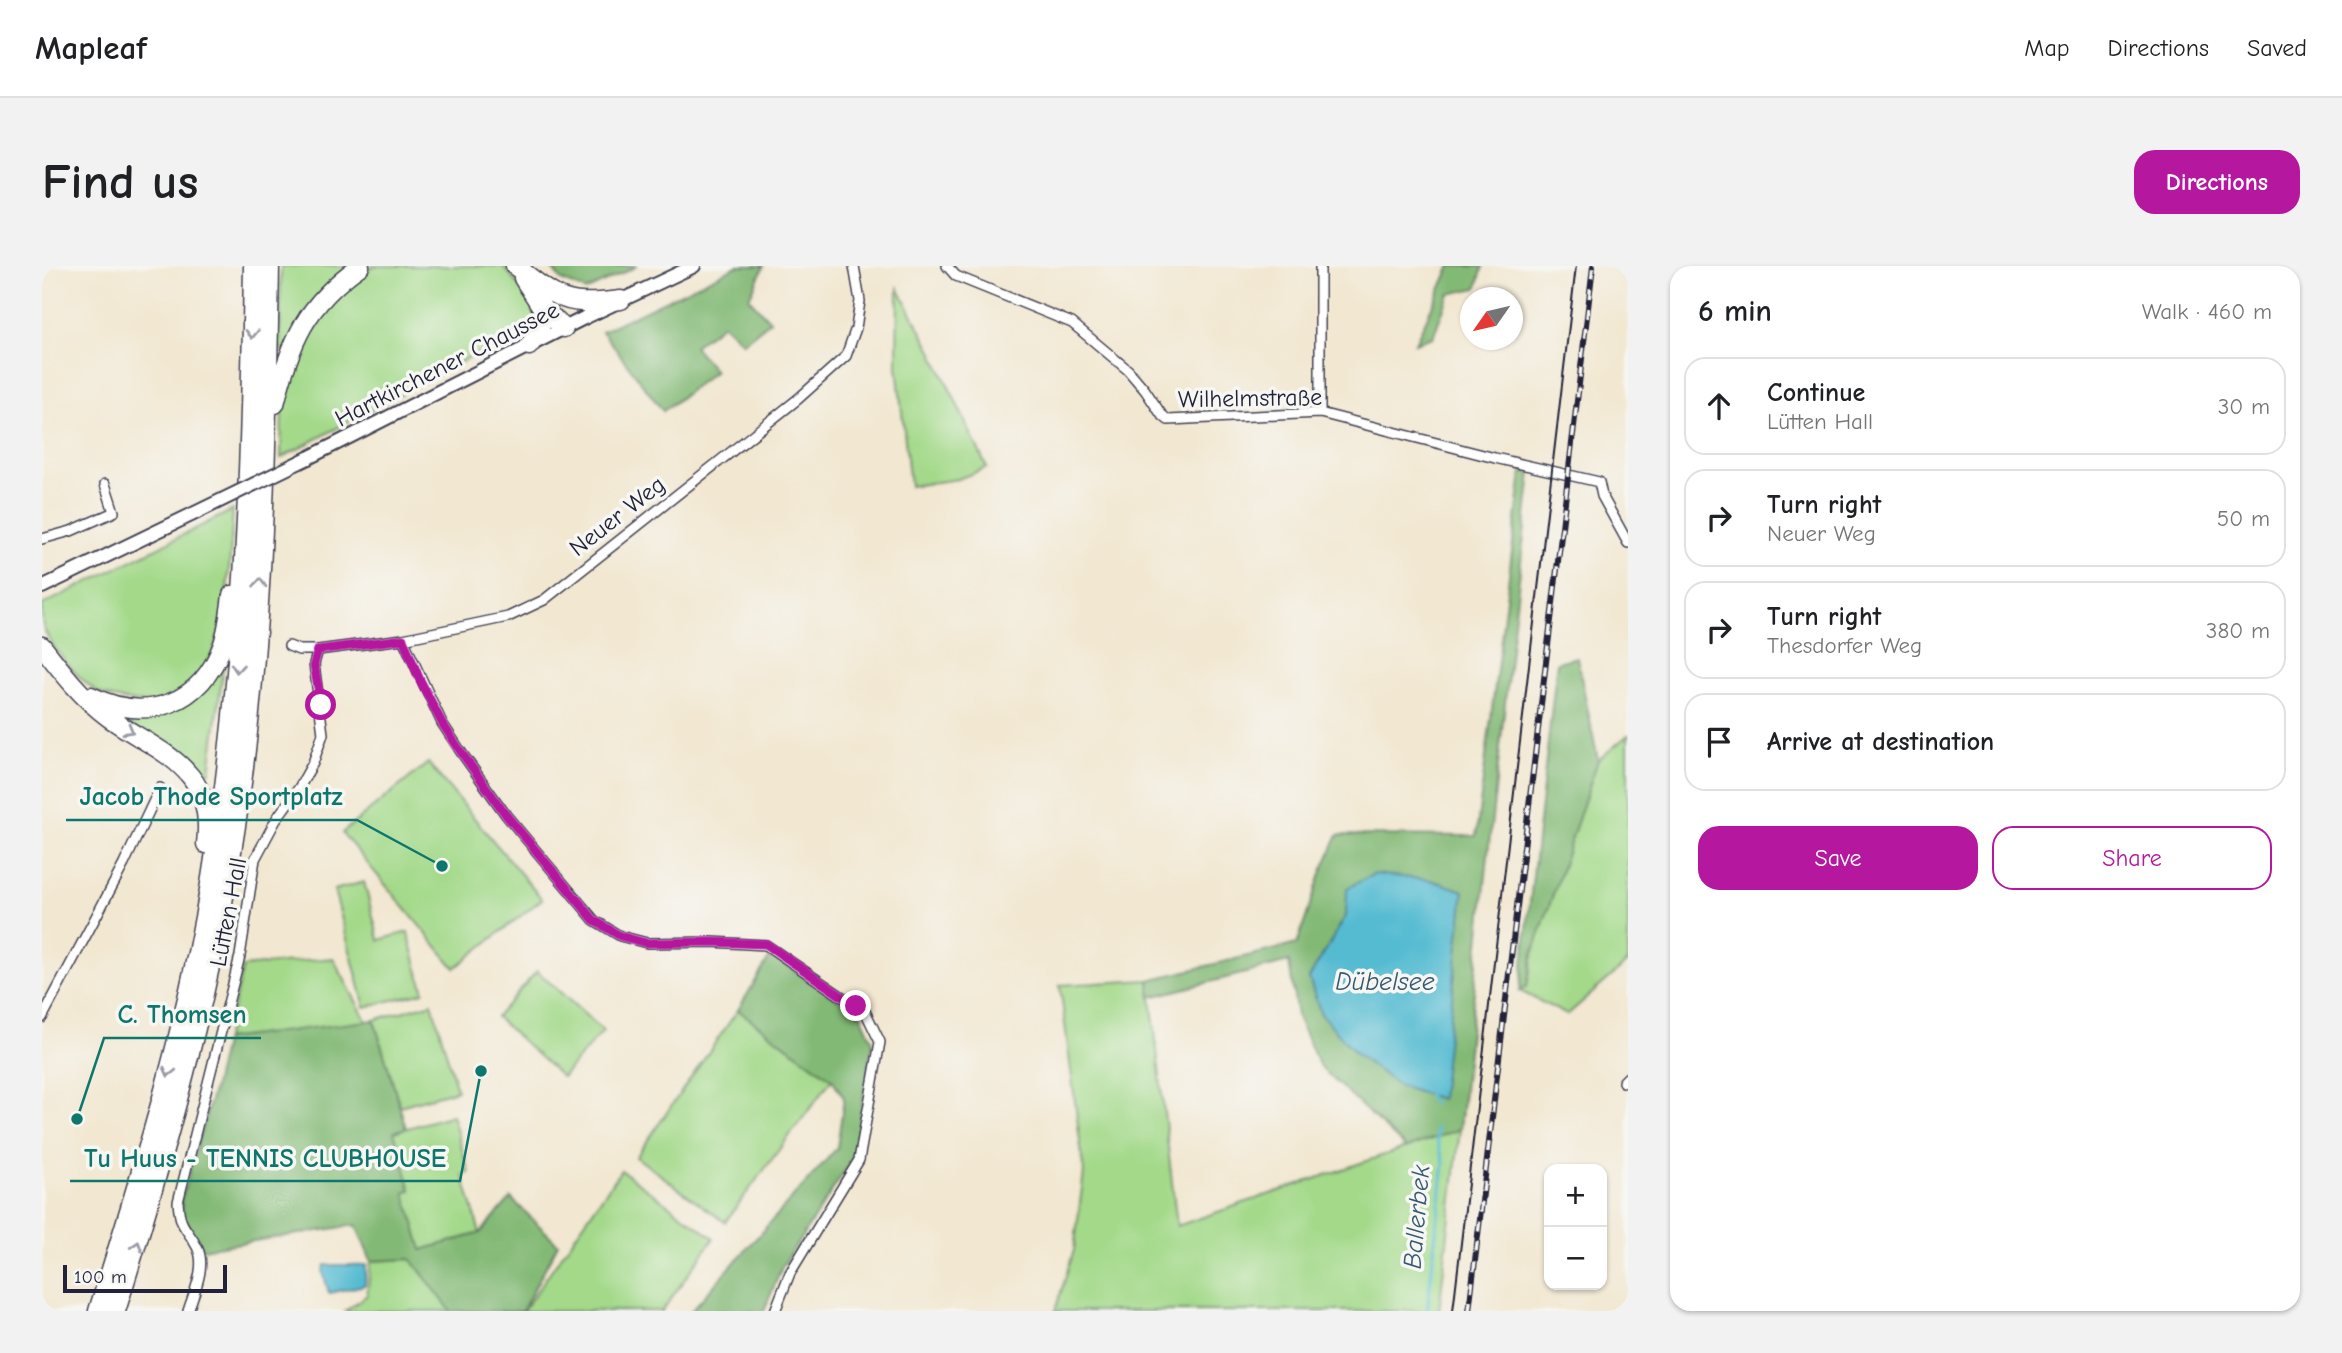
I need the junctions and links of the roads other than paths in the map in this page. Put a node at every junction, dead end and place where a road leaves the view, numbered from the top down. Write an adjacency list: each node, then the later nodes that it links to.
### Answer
1 (253, 266): 16 (highway, one-way to 16)
2 (270, 266): 14 (highway)
3 (360, 266): 14 (highway)
4 (515, 266): 10 (highway)
5 (694, 266): 9 (main road, Hartkirchener Chaussee)
6 (854, 266): 20 (street, Neuer Weg)
7 (947, 266): 13 (street, Wilhelmstraße)
8 (1320, 266): 13 (street)
9 (621, 300): 10 (highway); 11 (main road, Hartkirchener Chaussee)
10 (549, 302): 11 (highway); 12 (highway)
11 (564, 328): 12 (main road, Hartkirchener Chaussee)
12 (529, 346): 19 (main road, Hartkirchener Chaussee, bridge)
13 (1320, 413): 18 (street, Wilhelmstraße)
14 (267, 438): 29 (highway, one-way to 14)
15 (105, 484): 17 (street)
16 (246, 527): 24 (highway); 26 (highway, one-way to 26)
17 (42, 539)
18 (1628, 543)
19 (42, 587)
20 (403, 639): 23 (street, Neuer Weg); 31 (street)
21 (42, 646): 24 (highway)
22 (289, 646): 23 (street, Neuer Weg)
23 (318, 650): 30 (street, Lütten Hall)
24 (76, 688): 26 (highway, one-way to 26)
25 (160, 788): 27 (street)
26 (201, 934): 28 (highway, one-way to 28)
27 (42, 1018)
28 (99, 1311)
29 (116, 1311)
30 (188, 1311)
31 (775, 1311)

